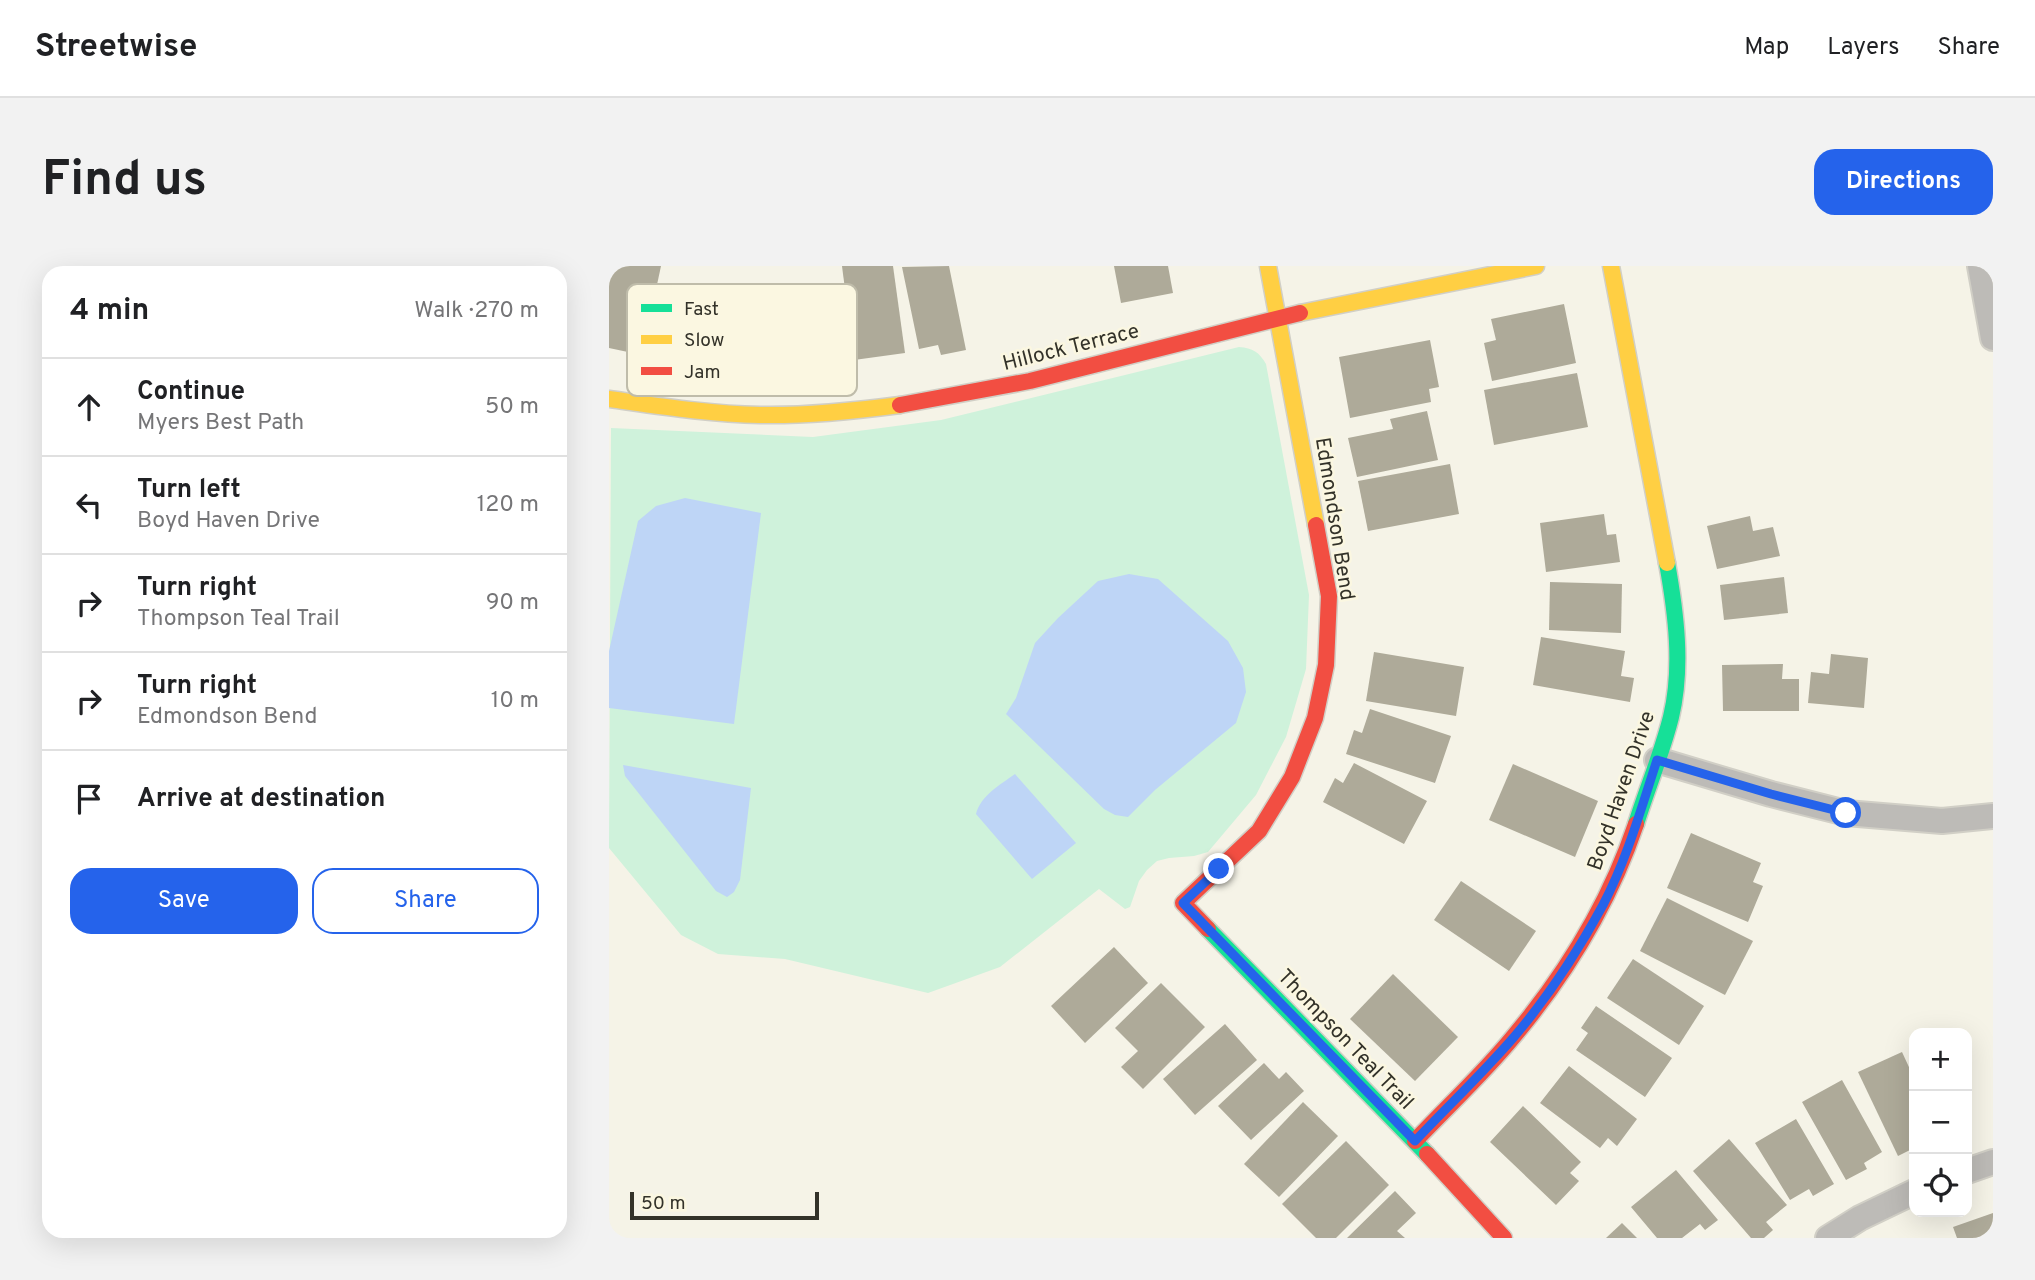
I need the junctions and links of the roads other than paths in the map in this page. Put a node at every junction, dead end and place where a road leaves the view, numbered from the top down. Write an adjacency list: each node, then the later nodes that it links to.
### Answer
1 (1268, 266): 5 (street, Edmondson Bend)
2 (1536, 266): 5 (street, Hillock Terrace)
3 (1611, 266): 8 (street, Boyd Haven Drive)
4 (1980, 266): 6 (street)
5 (1278, 318): 7 (street, Hillock Terrace); 10 (street, Edmondson Bend)
6 (1993, 338)
7 (609, 399)
8 (1657, 760): 9 (street); 11 (street, Boyd Haven Drive)
9 (1993, 816)
10 (1183, 903): 11 (street, Thompson Teal Trail)
11 (1415, 1141): 15 (street, Thompson Teal Trail)
12 (1993, 1162): 13 (street)
13 (1972, 1169)
14 (1909, 1194): 16 (street)
15 (1504, 1238)
16 (1828, 1238)

